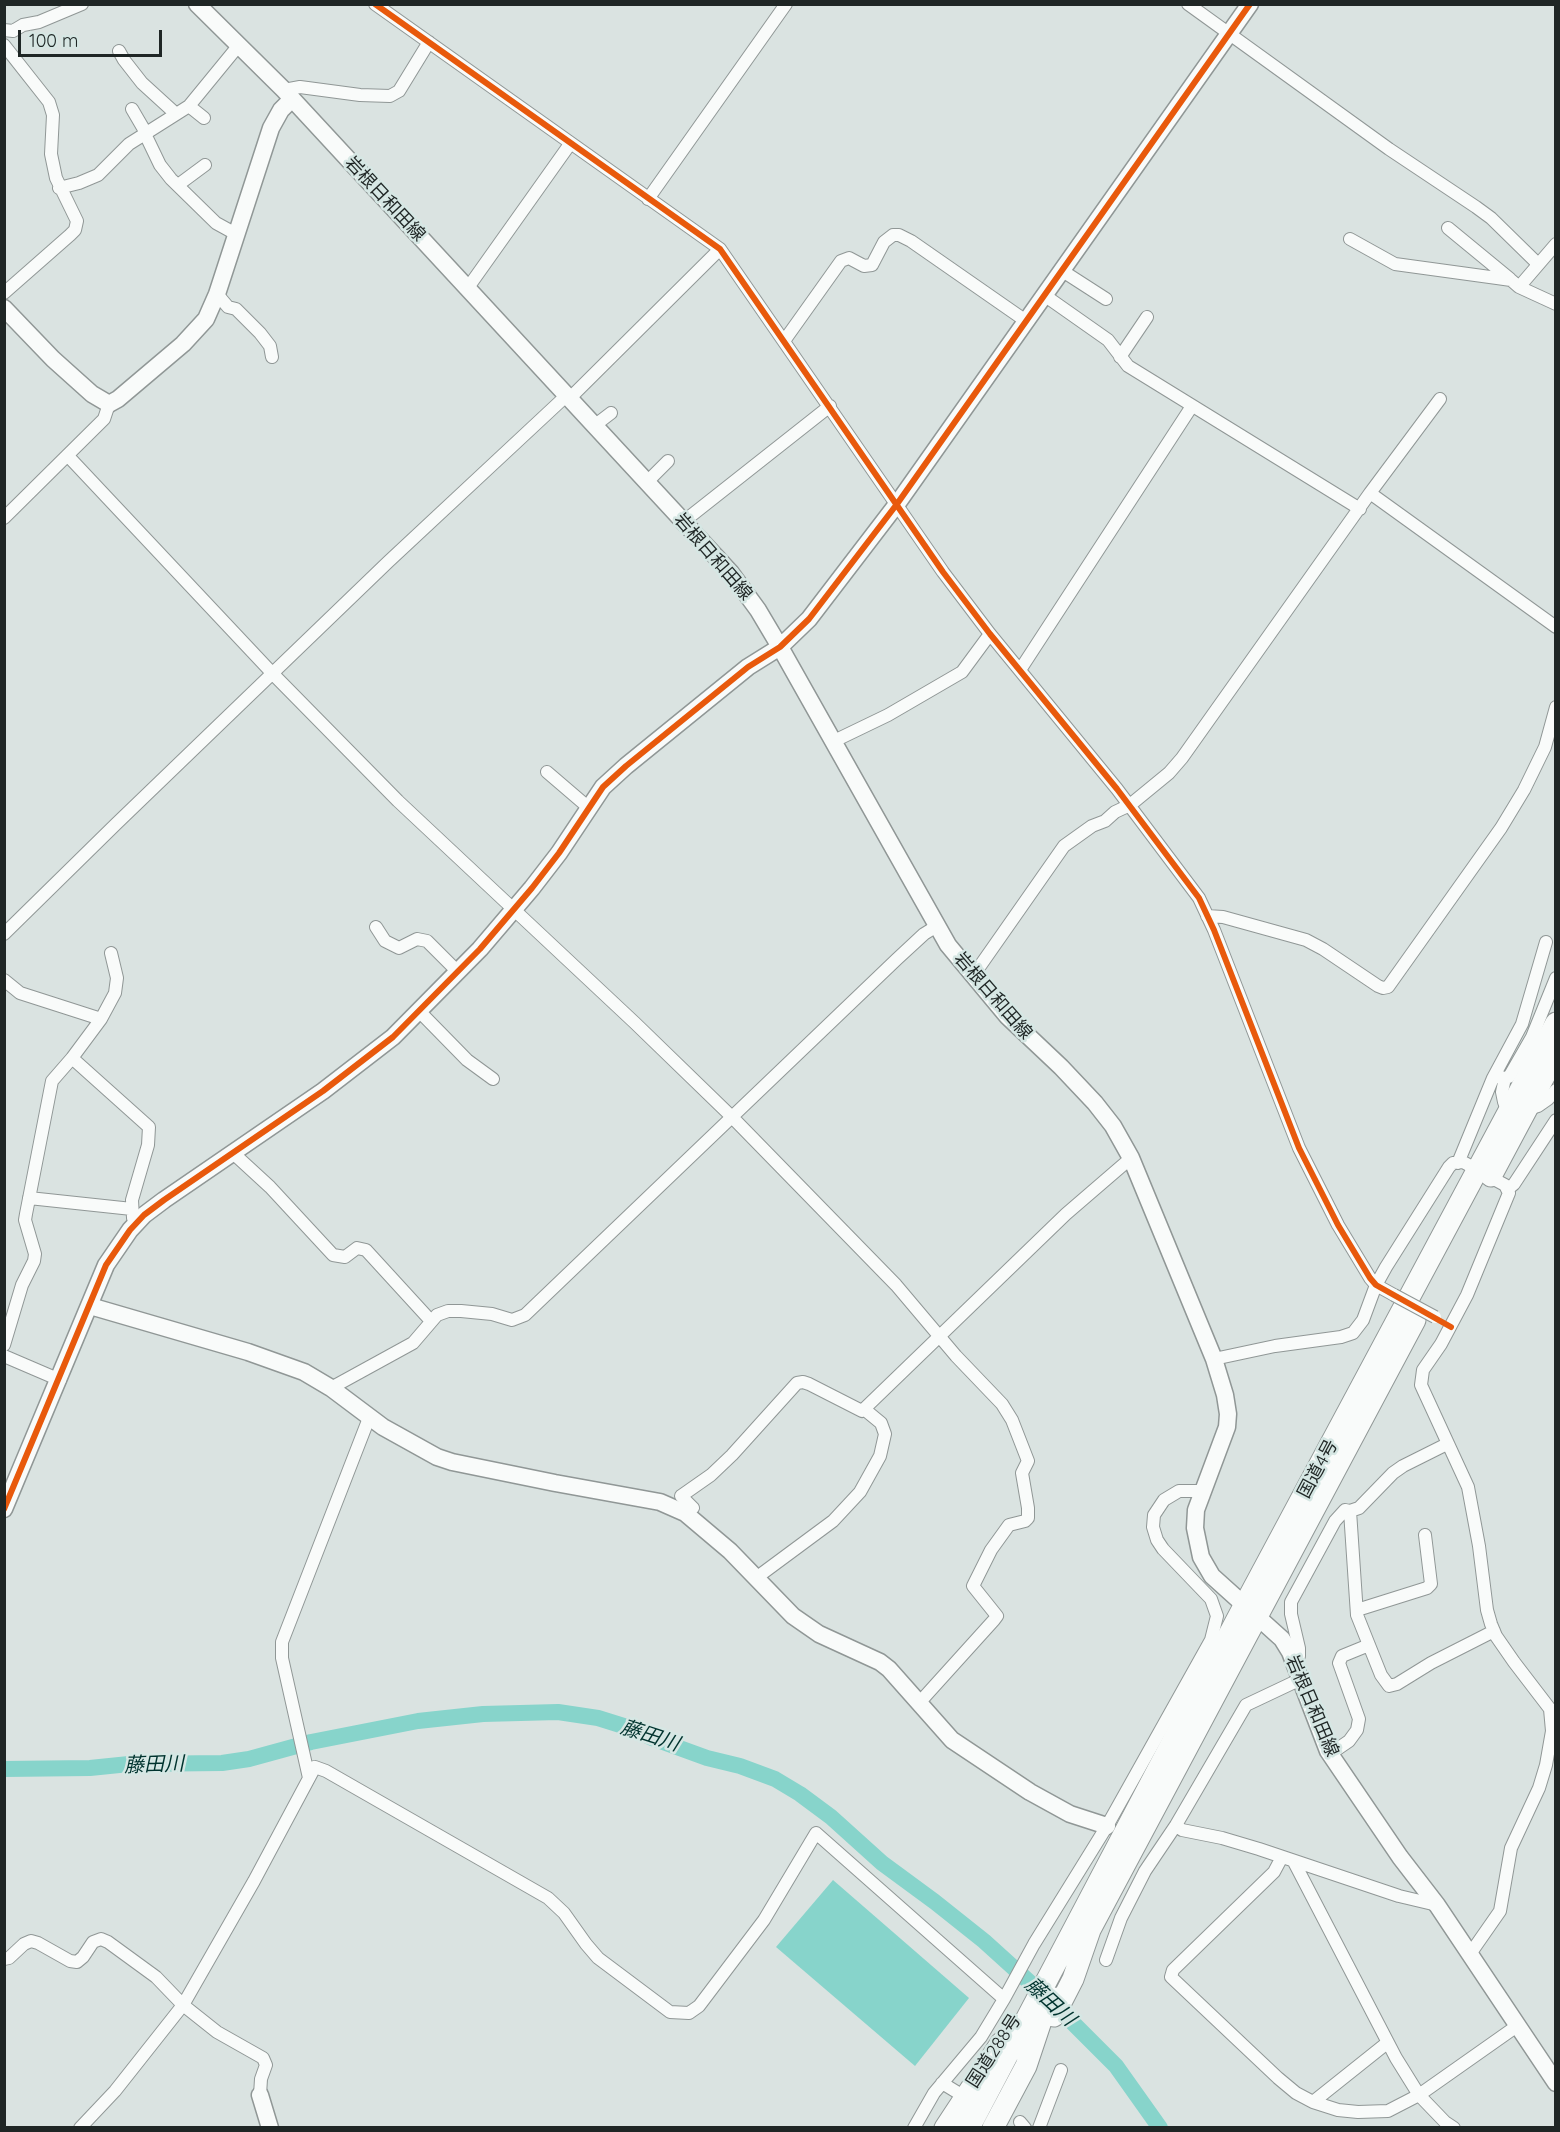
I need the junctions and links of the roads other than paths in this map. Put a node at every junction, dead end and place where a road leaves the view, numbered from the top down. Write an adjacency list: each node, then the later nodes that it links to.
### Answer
1 (82, 4): 7 (street)
2 (197, 4): 11 (street, 岩根日和田線)
3 (375, 4): 9 (street)
4 (786, 4): 23 (street)
5 (1188, 4): 8 (street)
6 (1250, 4): 8 (street)
7 (4, 30)
8 (1228, 34): 29 (street); 30 (street)
9 (429, 42): 13 (street); 19 (street)
10 (4, 45): 22 (street)
11 (239, 45): 13 (street, 岩根日和田線); 14 (street)
12 (119, 51): 16 (street)
13 (288, 95): 25 (street); 32 (street, 岩根日和田線)
14 (189, 106): 16 (street); 17 (street)
15 (132, 109): 18 (street)
16 (176, 114): 18 (street)
17 (204, 118)
18 (146, 133): 21 (street); 22 (street)
19 (570, 144): 23 (street); 32 (street)
20 (205, 165): 21 (street)
21 (178, 185): 25 (street)
22 (59, 188): 33 (street)
23 (648, 199): 28 (street)
24 (1448, 228): 31 (street)
25 (236, 234): 34 (street)
26 (1350, 239): 31 (street)
27 (1556, 244): 29 (street)
28 (720, 249): 41 (street); 44 (street)
29 (1538, 264): 31 (street)
30 (1061, 270): 35 (street); 36 (street)
31 (1515, 284): 37 (street)
32 (467, 289): 44 (street, 岩根日和田線)
33 (4, 293)
34 (217, 294): 42 (street); 46 (street)
35 (1044, 295): 40 (street); 43 (street)
36 (1106, 299)
37 (1556, 304)
38 (4, 308): 46 (street)
39 (1147, 317): 43 (street)
40 (1026, 321): 41 (street); 55 (street)
41 (784, 341): 47 (street)
42 (272, 357)
43 (1120, 357): 48 (street)
44 (567, 398): 50 (street, 岩根日和田線); 63 (street)
45 (1440, 399): 54 (street)
46 (109, 404): 51 (street)
47 (830, 406): 55 (street); 58 (street)
48 (1192, 406): 56 (street); 62 (street)
49 (611, 413): 50 (street)
50 (594, 426): 53 (street, 岩根日和田線)
51 (68, 456): 57 (street); 63 (street)
52 (668, 460): 53 (street)
53 (646, 483): 58 (street, 岩根日和田線)
54 (1370, 494): 56 (street); 59 (street)
55 (897, 504): 60 (street); 61 (street)
56 (1360, 509): 67 (street)
57 (4, 518)
58 (684, 522): 61 (street, 岩根日和田線)
59 (1556, 627)
60 (990, 634): 62 (street); 65 (street)
61 (780, 647): 65 (street, 岩根日和田線); 68 (street)
62 (1020, 670): 67 (street)
63 (273, 674): 69 (street); 73 (street)
64 (1556, 707): 70 (street)
65 (832, 742): 71 (street, 岩根日和田線)
66 (547, 772): 68 (street)
67 (1130, 805): 70 (street); 77 (street)
68 (589, 808): 69 (street)
69 (513, 910): 76 (street); 89 (street)
70 (1207, 916): 98 (street)
71 (937, 926): 77 (street, 岩根日和田線); 89 (street)
72 (376, 927): 76 (street)
73 (4, 934)
74 (1546, 942): 85 (street)
75 (111, 953): 81 (street)
76 (458, 972): 80 (street)
77 (973, 976): 92 (street, 岩根日和田線)
78 (1556, 978): 85 (street)
79 (4, 980): 81 (street)
80 (419, 1011): 86 (street); 91 (street)
81 (101, 1019): 84 (street)
82 (1556, 1023): 88 (highway, 国道4号)
83 (1556, 1054): 88 (highway, 国道4号)
84 (72, 1058): 96 (street); 97 (street)
85 (1500, 1077): 88 (street); 93 (street)
86 (493, 1079)
87 (1556, 1090): 88 (street)
88 (1518, 1110): 94 (highway, 国道4号)
89 (732, 1117): 100 (street); 102 (street)
90 (1556, 1120): 95 (street)
91 (233, 1153): 97 (street); 100 (street)
92 (1131, 1158): 102 (street); 105 (street, 岩根日和田線)
93 (1458, 1162): 94 (street); 98 (street)
94 (1484, 1173): 95 (street); 118 (highway, 国道4号)
95 (1508, 1189): 101 (street)
96 (29, 1198): 97 (street); 103 (street)
97 (134, 1216): 99 (street)
98 (1376, 1285): 101 (street, bridge); 105 (street)
99 (90, 1306): 106 (street); 107 (street)
100 (431, 1321): 107 (street)
101 (1451, 1327): 110 (street)
102 (940, 1336): 108 (street); 122 (street)
103 (4, 1345)
104 (4, 1356): 106 (street)
105 (1214, 1359): 111 (street, 岩根日和田線)
106 (60, 1380): 112 (street)
107 (330, 1388): 109 (street)
108 (864, 1409): 114 (street); 116 (street)
109 (369, 1418): 114 (street); 125 (street)
110 (1447, 1444): 113 (street); 119 (street)
111 (1202, 1491): 118 (street, 岩根日和田線); 127 (street)
112 (4, 1509)
113 (1350, 1511): 117 (street); 121 (street)
114 (686, 1513): 116 (street)
115 (1425, 1535): 117 (street)
116 (756, 1578): 122 (street)
117 (1357, 1610): 120 (street)
118 (1250, 1612): 121 (street, 岩根日和田線); 130 (highway, 国道4号)
119 (1494, 1631): 120 (street); 123 (street)
120 (1369, 1645): 124 (street)
121 (1298, 1672): 124 (street, 岩根日和田線); 126 (street)
122 (919, 1703): 127 (street)
123 (1553, 1710): 131 (street)
124 (1330, 1754): 129 (street, 岩根日和田線)
125 (309, 1778): 135 (street); 136 (street)
126 (1176, 1825): 128 (street); 133 (street)
127 (1107, 1826): 134 (street)
128 (1288, 1860): 129 (street); 138 (street); 145 (street)
129 (1437, 1905): 131 (street, 岩根日和田線)
130 (1085, 1922): 134 (highway, 国道288号); 134 (highway, 国道288号)
131 (1470, 1954): 137 (street, 岩根日和田線)
132 (4, 1959): 135 (street)
133 (1106, 1960)
134 (1055, 1964): 136 (highway, 国道288号); 136 (highway, 国道288号)
135 (183, 2005): 143 (street); 147 (street)
136 (1026, 2010): 140 (street); 146 (highway, 国道288号); 150 (highway, 国道288号); 151 (highway); 152 (highway)
137 (1517, 2026): 141 (street, 岩根日和田線); 144 (street)
138 (1387, 2043): 144 (street); 145 (street)
139 (1061, 2070): 153 (street)
140 (942, 2083): 142 (street); 149 (street)
141 (1556, 2083)
142 (960, 2094)
143 (260, 2095): 148 (street)
144 (1419, 2095): 145 (street); 154 (street)
145 (1313, 2102)
146 (1018, 2126)
147 (80, 2127)
148 (270, 2127)
149 (914, 2127)
150 (945, 2127)
151 (969, 2127)
152 (993, 2127)
153 (1039, 2127)
154 (1454, 2127)

